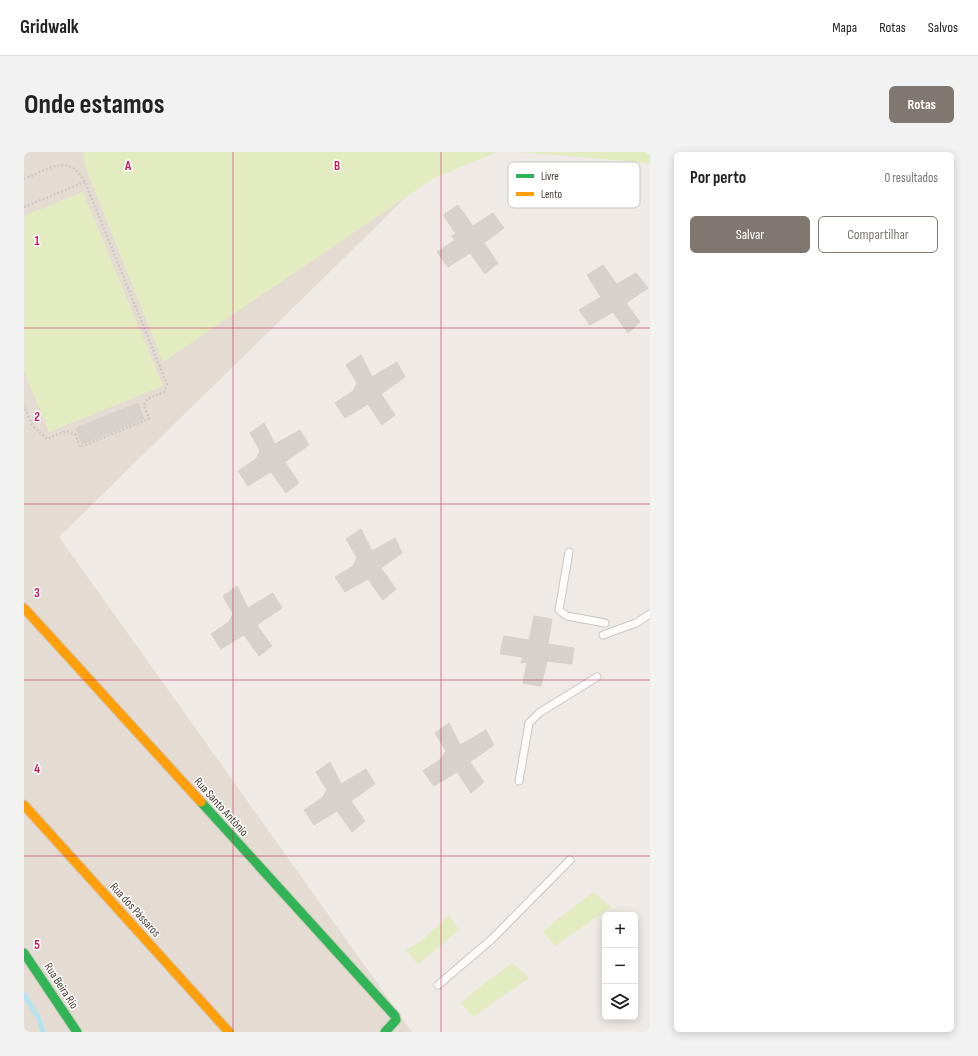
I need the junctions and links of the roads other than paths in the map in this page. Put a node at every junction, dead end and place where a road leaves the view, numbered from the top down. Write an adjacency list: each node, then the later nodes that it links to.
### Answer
1 (569, 552): 4 (lane)
2 (24, 608): 14 (street, Rua Santo Antônio)
3 (650, 614): 5 (lane)
4 (605, 623)
5 (603, 635)
6 (597, 678): 7 (lane)
7 (519, 781)
8 (24, 805): 13 (street, Rua dos Pássaros)
9 (570, 860): 11 (lane)
10 (24, 953): 12 (street, Rua Beira Rio)
11 (438, 985)
12 (77, 1032)
13 (229, 1032)
14 (385, 1032)

